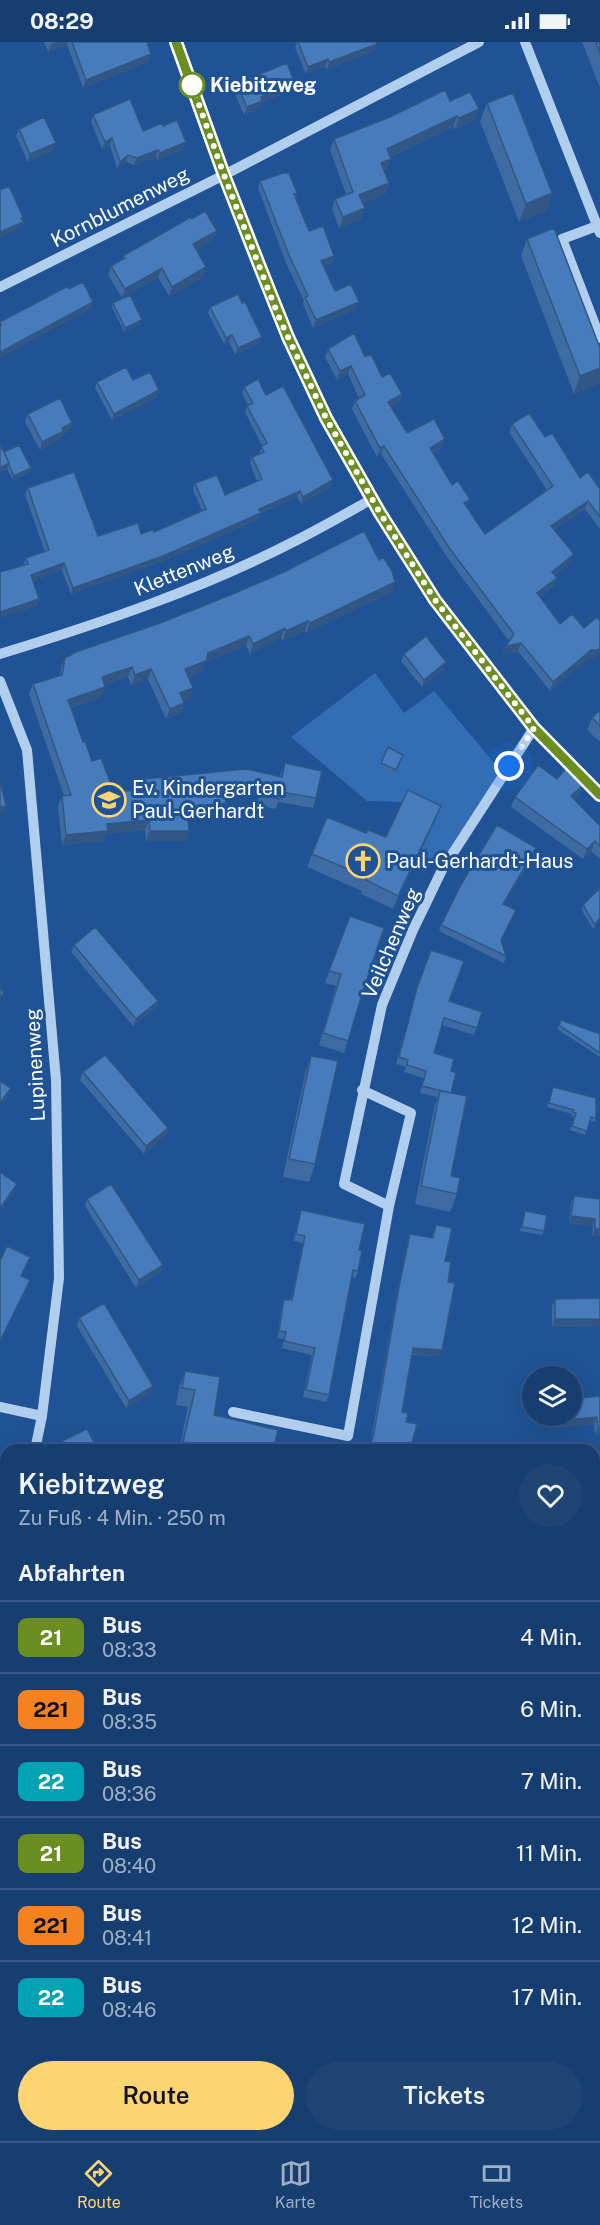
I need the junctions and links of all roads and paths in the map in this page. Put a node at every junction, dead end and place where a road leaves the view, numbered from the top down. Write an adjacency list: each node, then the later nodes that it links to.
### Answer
1 (176, 42): 4 (street)
2 (479, 42): 4 (street, Kornblumenweg)
3 (525, 42): 5 (street)
4 (224, 175): 6 (street, Kornblumenweg); 8 (street)
5 (598, 229): 7 (street)
6 (0, 288)
7 (600, 338)
8 (372, 499): 9 (street, Klettenweg); 11 (street)
9 (0, 654)
10 (0, 681): 17 (street, Lupinenweg)
11 (534, 728): 12 (street); 13 (street, Veilchenweg)
12 (600, 795)
13 (362, 1090): 14 (street, Veilchenweg); 14 (street)
14 (389, 1206): 16 (street)
15 (0, 1407): 17 (street)
16 (233, 1412)
17 (42, 1416): 18 (street, Lupinenweg)
18 (36, 1444)

